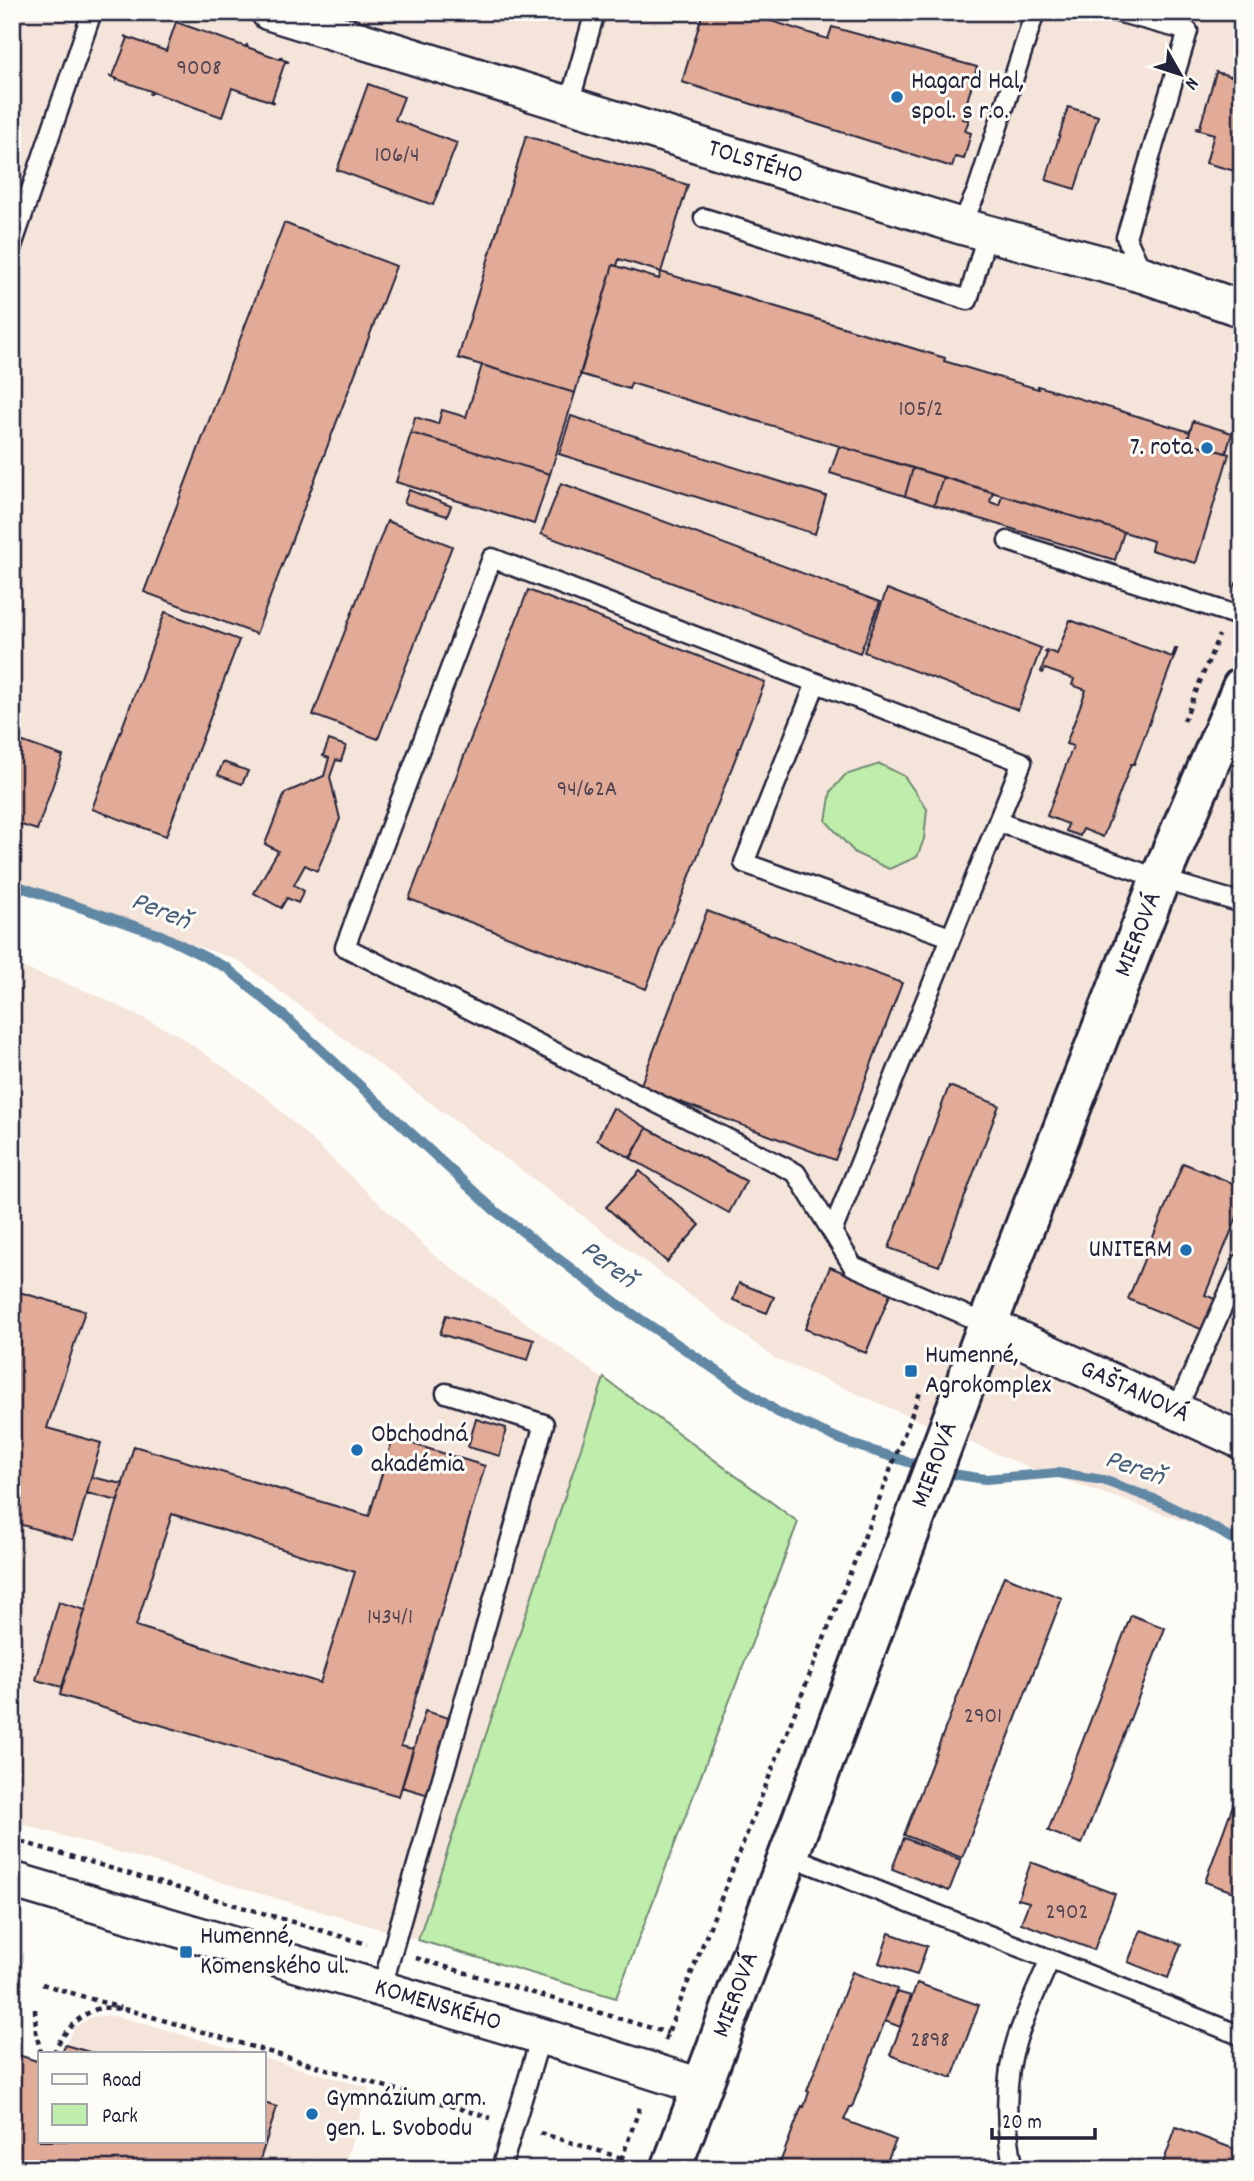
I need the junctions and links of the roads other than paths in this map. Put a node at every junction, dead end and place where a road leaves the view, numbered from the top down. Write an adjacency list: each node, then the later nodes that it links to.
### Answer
1 (92, 12): 9 (lane)
2 (269, 12): 6 (street, TOLSTÉHO)
3 (595, 12): 6 (lane)
4 (1035, 12): 8 (lane)
5 (1117, 12): 10 (lane)
6 (569, 104): 8 (street, TOLSTÉHO)
7 (705, 218): 8 (lane)
8 (974, 230): 10 (street, TOLSTÉHO)
9 (12, 246)
10 (1144, 275): 11 (street, TOLSTÉHO)
11 (1242, 309)
12 (1008, 541): 13 (lane)
13 (1242, 617)
14 (816, 683): 16 (lane); 19 (lane); 20 (lane)
15 (1242, 687): 17 (main road, MIEROVÁ)
16 (998, 822): 17 (lane); 19 (lane)
17 (1160, 879): 18 (lane); 22 (main road, MIEROVÁ)
18 (1242, 903)
19 (950, 937): 20 (lane)
20 (832, 1232): 22 (lane)
21 (1242, 1263): 24 (lane)
22 (988, 1325): 24 (street, GAŠTANOVÁ); 26 (main road, MIEROVÁ)
23 (446, 1393): 29 (lane)
24 (1176, 1411): 25 (street, GAŠTANOVÁ)
25 (1242, 1441)
26 (788, 1855): 28 (lane); 32 (main road, MIEROVÁ)
27 (12, 1880): 29 (street, KOMENSKÉHO)
28 (1050, 1959): 31 (lane); 35 (lane)
29 (381, 1990): 30 (street, KOMENSKÉHO)
30 (541, 2036): 32 (street, KOMENSKÉHO); 33 (lane)
31 (1242, 2036)
32 (703, 2087): 34 (main road, MIEROVÁ)
33 (501, 2169)
34 (671, 2169)
35 (1014, 2169)

